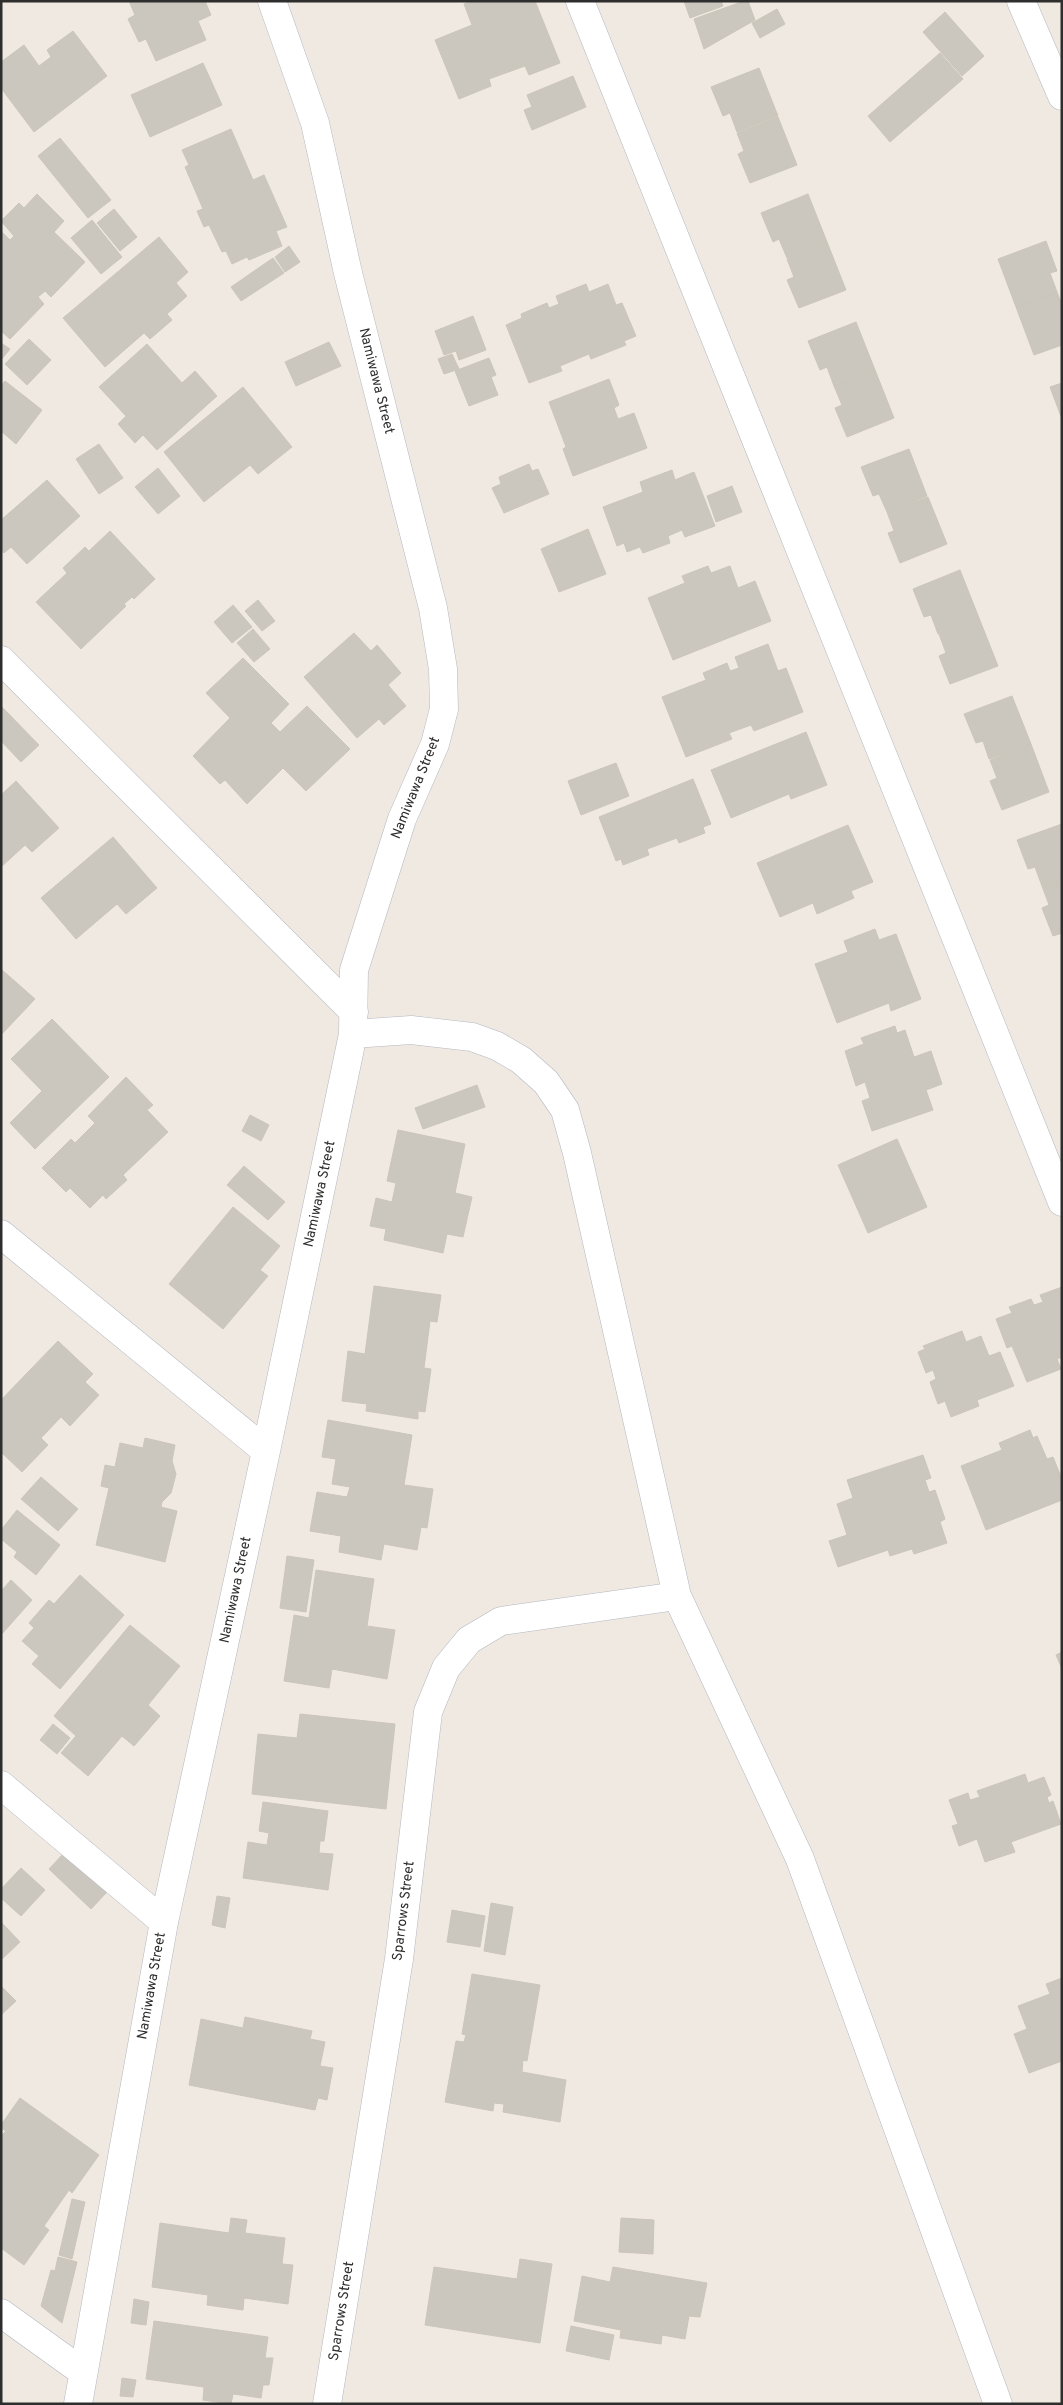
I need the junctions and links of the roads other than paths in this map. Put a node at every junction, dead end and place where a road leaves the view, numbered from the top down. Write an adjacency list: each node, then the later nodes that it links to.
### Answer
1 (272, 1): 6 (street, Namiwawa Street)
2 (580, 1): 7 (street)
3 (1021, 1): 4 (street)
4 (1062, 96)
5 (1, 660): 6 (street)
6 (353, 1023): 9 (street, Namiwawa Street); 10 (street)
7 (1062, 1202)
8 (1, 1234): 9 (street)
9 (266, 1451): 12 (street, Namiwawa Street)
10 (677, 1596): 16 (street, Sparrows Street); 17 (street)
11 (1, 1785): 12 (street)
12 (164, 1922): 14 (street, Namiwawa Street)
13 (1, 2314): 14 (street)
14 (83, 2372): 15 (street, Namiwawa Street)
15 (78, 2404)
16 (327, 2404)
17 (998, 2404)

